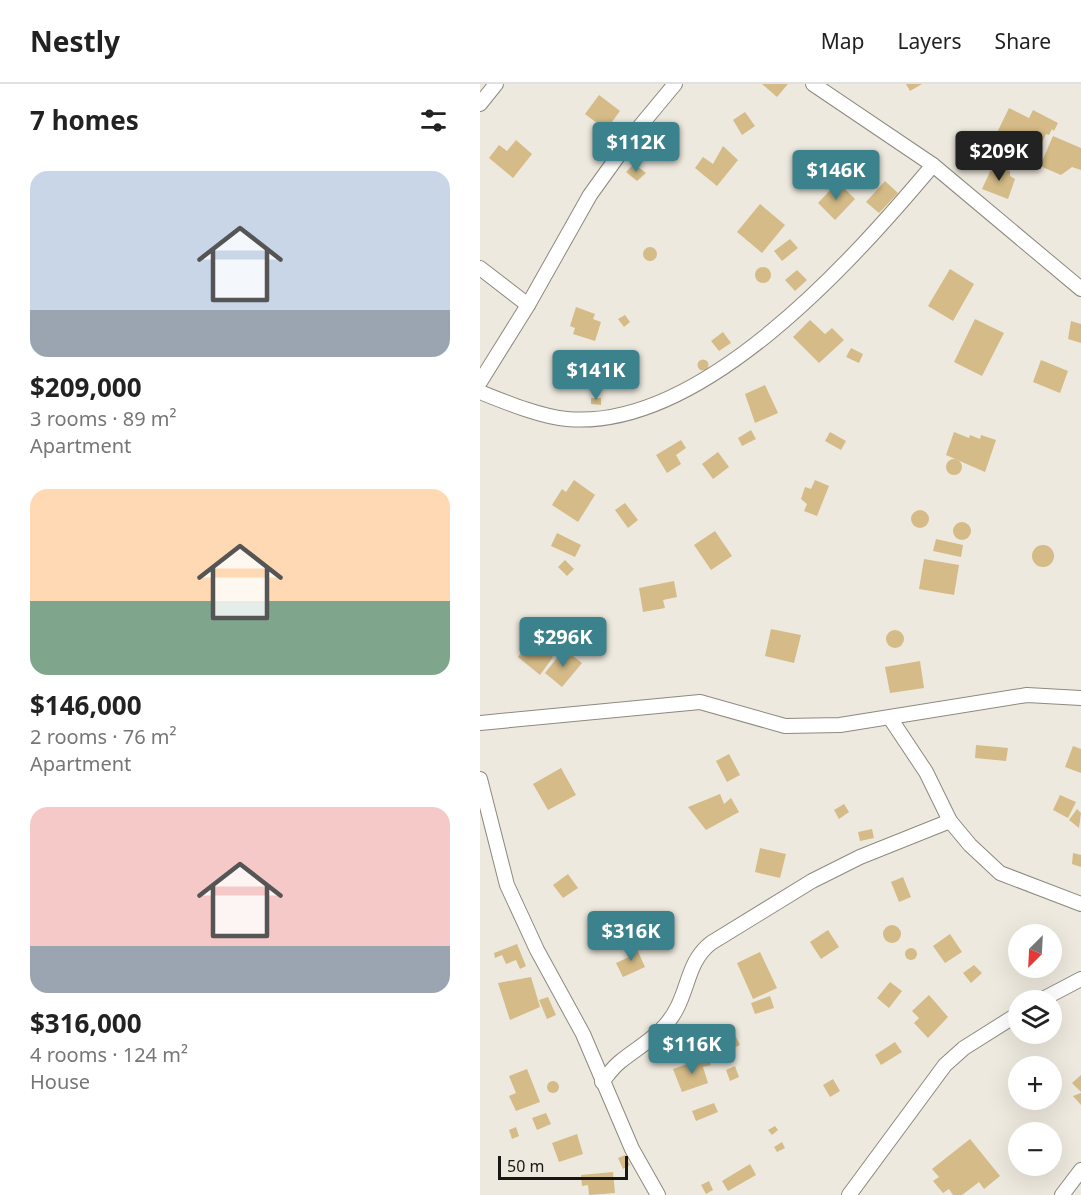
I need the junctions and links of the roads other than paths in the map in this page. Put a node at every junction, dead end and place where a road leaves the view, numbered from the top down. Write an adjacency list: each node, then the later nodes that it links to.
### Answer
1 (496, 84): 4 (street)
2 (675, 84): 9 (street)
3 (813, 84): 5 (street)
4 (481, 99)
5 (933, 165): 8 (street); 11 (street)
6 (480, 268): 9 (street)
7 (1081, 270): 8 (street)
8 (1079, 287)
9 (528, 305): 10 (street)
10 (480, 382)
11 (480, 392)
12 (1081, 698): 13 (street)
13 (890, 718): 14 (street); 16 (street)
14 (480, 723)
15 (480, 779): 21 (street)
16 (950, 820): 17 (street); 21 (street)
17 (1081, 904)
18 (1081, 979): 19 (street)
19 (1060, 990)
20 (1008, 1020): 24 (street)
21 (602, 1082): 23 (street)
22 (1081, 1170): 25 (street)
23 (658, 1195)
24 (849, 1195)
25 (1062, 1195)

